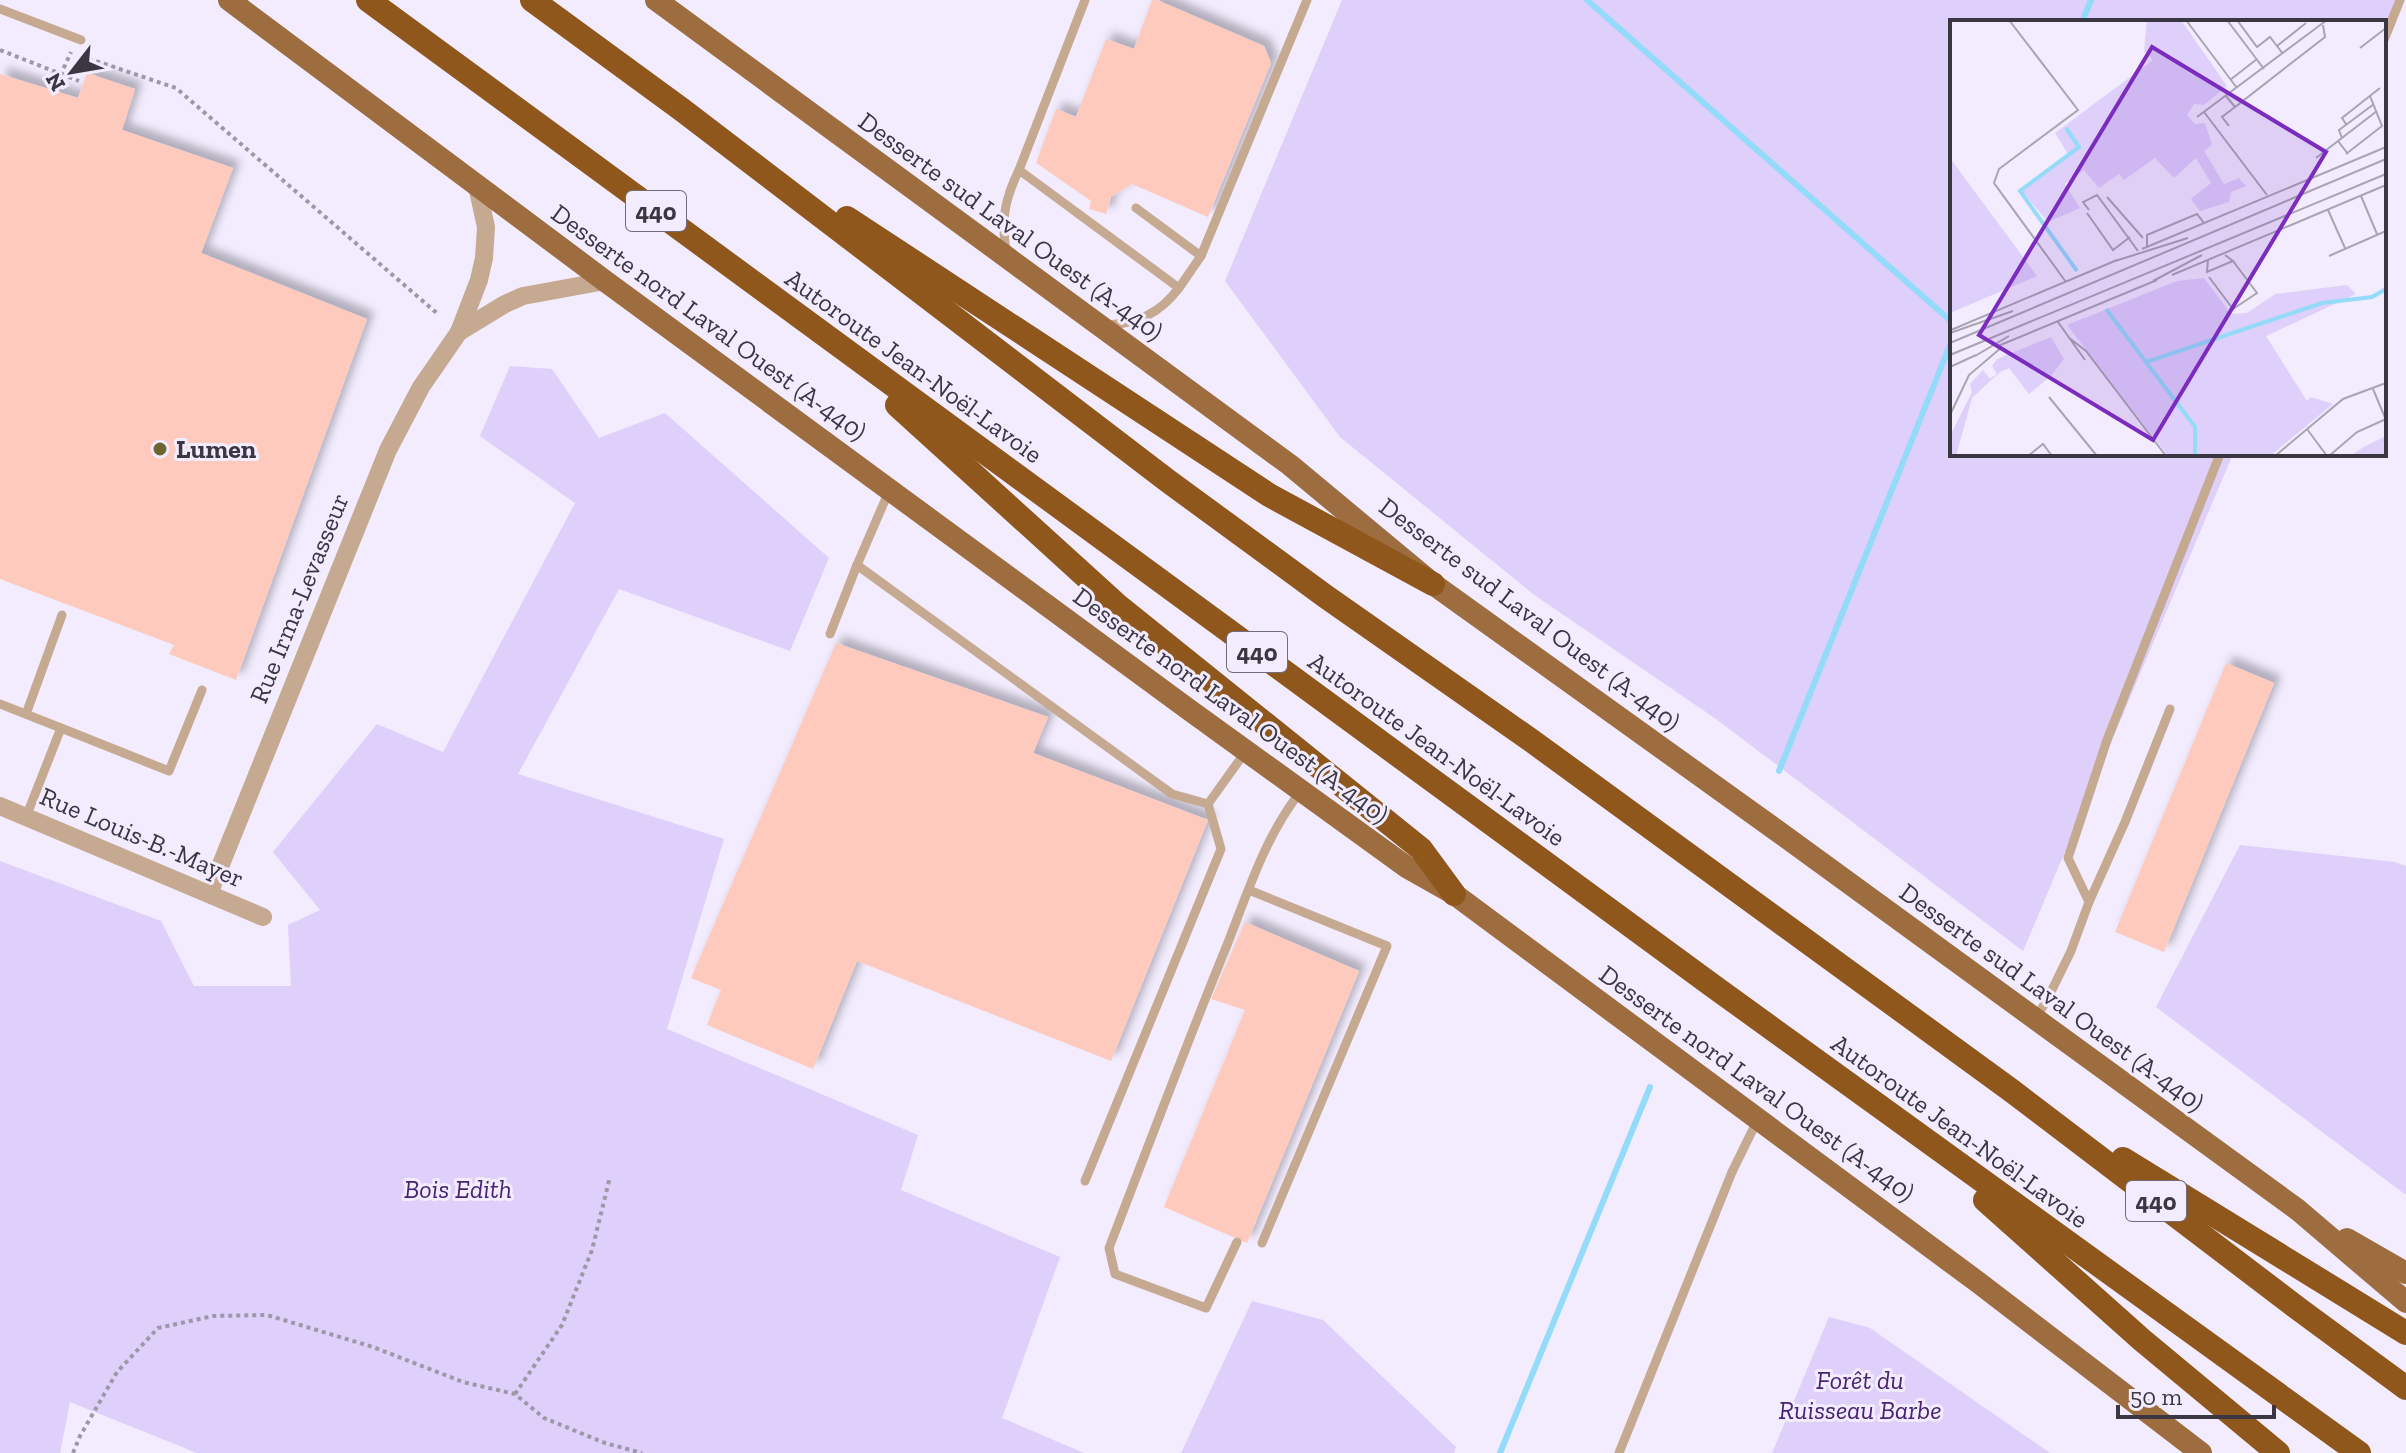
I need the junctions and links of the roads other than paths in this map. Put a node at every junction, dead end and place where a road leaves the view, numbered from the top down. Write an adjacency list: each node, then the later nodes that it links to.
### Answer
1 (229, 0): 13 (main road, Desserte nord Laval Ouest (A-440))
2 (368, 0): 19 (highway, Autoroute Jean-Noël-Lavoie / 440)
3 (532, 0): 11 (highway, 440)
4 (656, 0): 16 (main road, Desserte sud Laval Ouest (A-440))
5 (1085, 0): 12 (lane)
6 (1307, 0): 15 (lane)
7 (2400, 0): 9 (lane)
8 (0, 9): 10 (lane)
9 (2386, 35)
10 (81, 40)
11 (681, 109): 25 (highway); 44 (highway, 440)
12 (1019, 170): 16 (lane); 18 (lane)
13 (477, 186): 17 (main road, Desserte nord Laval Ouest (A-440)); 21 (street, Rue Irma-Levasseur)
14 (1136, 208): 15 (lane)
15 (1201, 256): 18 (lane)
16 (1007, 257): 20 (main road, Desserte sud Laval Ouest (A-440))
17 (605, 281): 21 (street, Rue Irma-Levasseur); 23 (main road, Desserte nord Laval Ouest (A-440))
18 (1179, 288): 20 (lane)
19 (801, 318): 40 (highway); 45 (highway, Autoroute Jean-Noël-Lavoie / 440)
20 (1100, 326): 25 (main road, Desserte sud Laval Ouest (A-440))
21 (459, 332): 39 (street, Rue Irma-Levasseur)
22 (2219, 456): 41 (lane)
23 (889, 490): 24 (lane); 33 (main road, Desserte nord Laval Ouest (A-440))
24 (857, 565): 27 (lane); 35 (lane)
25 (1433, 584): 43 (main road, Desserte sud Laval Ouest (A-440))
26 (62, 615): 31 (lane)
27 (830, 634)
28 (202, 690): 32 (lane)
29 (0, 704): 31 (lane)
30 (2170, 709): 41 (lane)
31 (26, 714): 32 (lane)
32 (61, 728): 37 (lane)
33 (1246, 751): 34 (main road, Desserte nord Laval Ouest (A-440)); 35 (lane)
34 (1301, 791): 38 (lane); 40 (main road, Desserte nord Laval Ouest (A-440))
35 (1208, 804): 47 (lane)
36 (0, 806): 37 (street, Rue Louis-B.-Mayer)
37 (26, 817): 39 (street, Rue Louis-B.-Mayer)
38 (1249, 890): 49 (lane); 50 (lane)
39 (209, 894): 42 (street, Rue Louis-B.-Mayer)
40 (1454, 894): 46 (main road, Desserte nord Laval Ouest (A-440))
41 (2089, 902): 43 (lane)
42 (263, 917)
43 (2035, 1019): 48 (main road, Desserte sud Laval Ouest (A-440))
44 (2012, 1091): 53 (highway); 54 (highway, 440)
45 (1894, 1118): 57 (highway); 58 (highway, Autoroute Jean-Noël-Lavoie / 440)
46 (1758, 1119): 55 (lane); 56 (main road, Desserte nord Laval Ouest (A-440))
47 (1085, 1181)
48 (2298, 1210): 51 (main road); 52 (main road)
49 (1237, 1242)
50 (1262, 1243)
51 (2406, 1273)
52 (2406, 1302)
53 (2406, 1333)
54 (2406, 1388)
55 (1619, 1453)
56 (2201, 1453)
57 (2278, 1453)
58 (2359, 1453)

